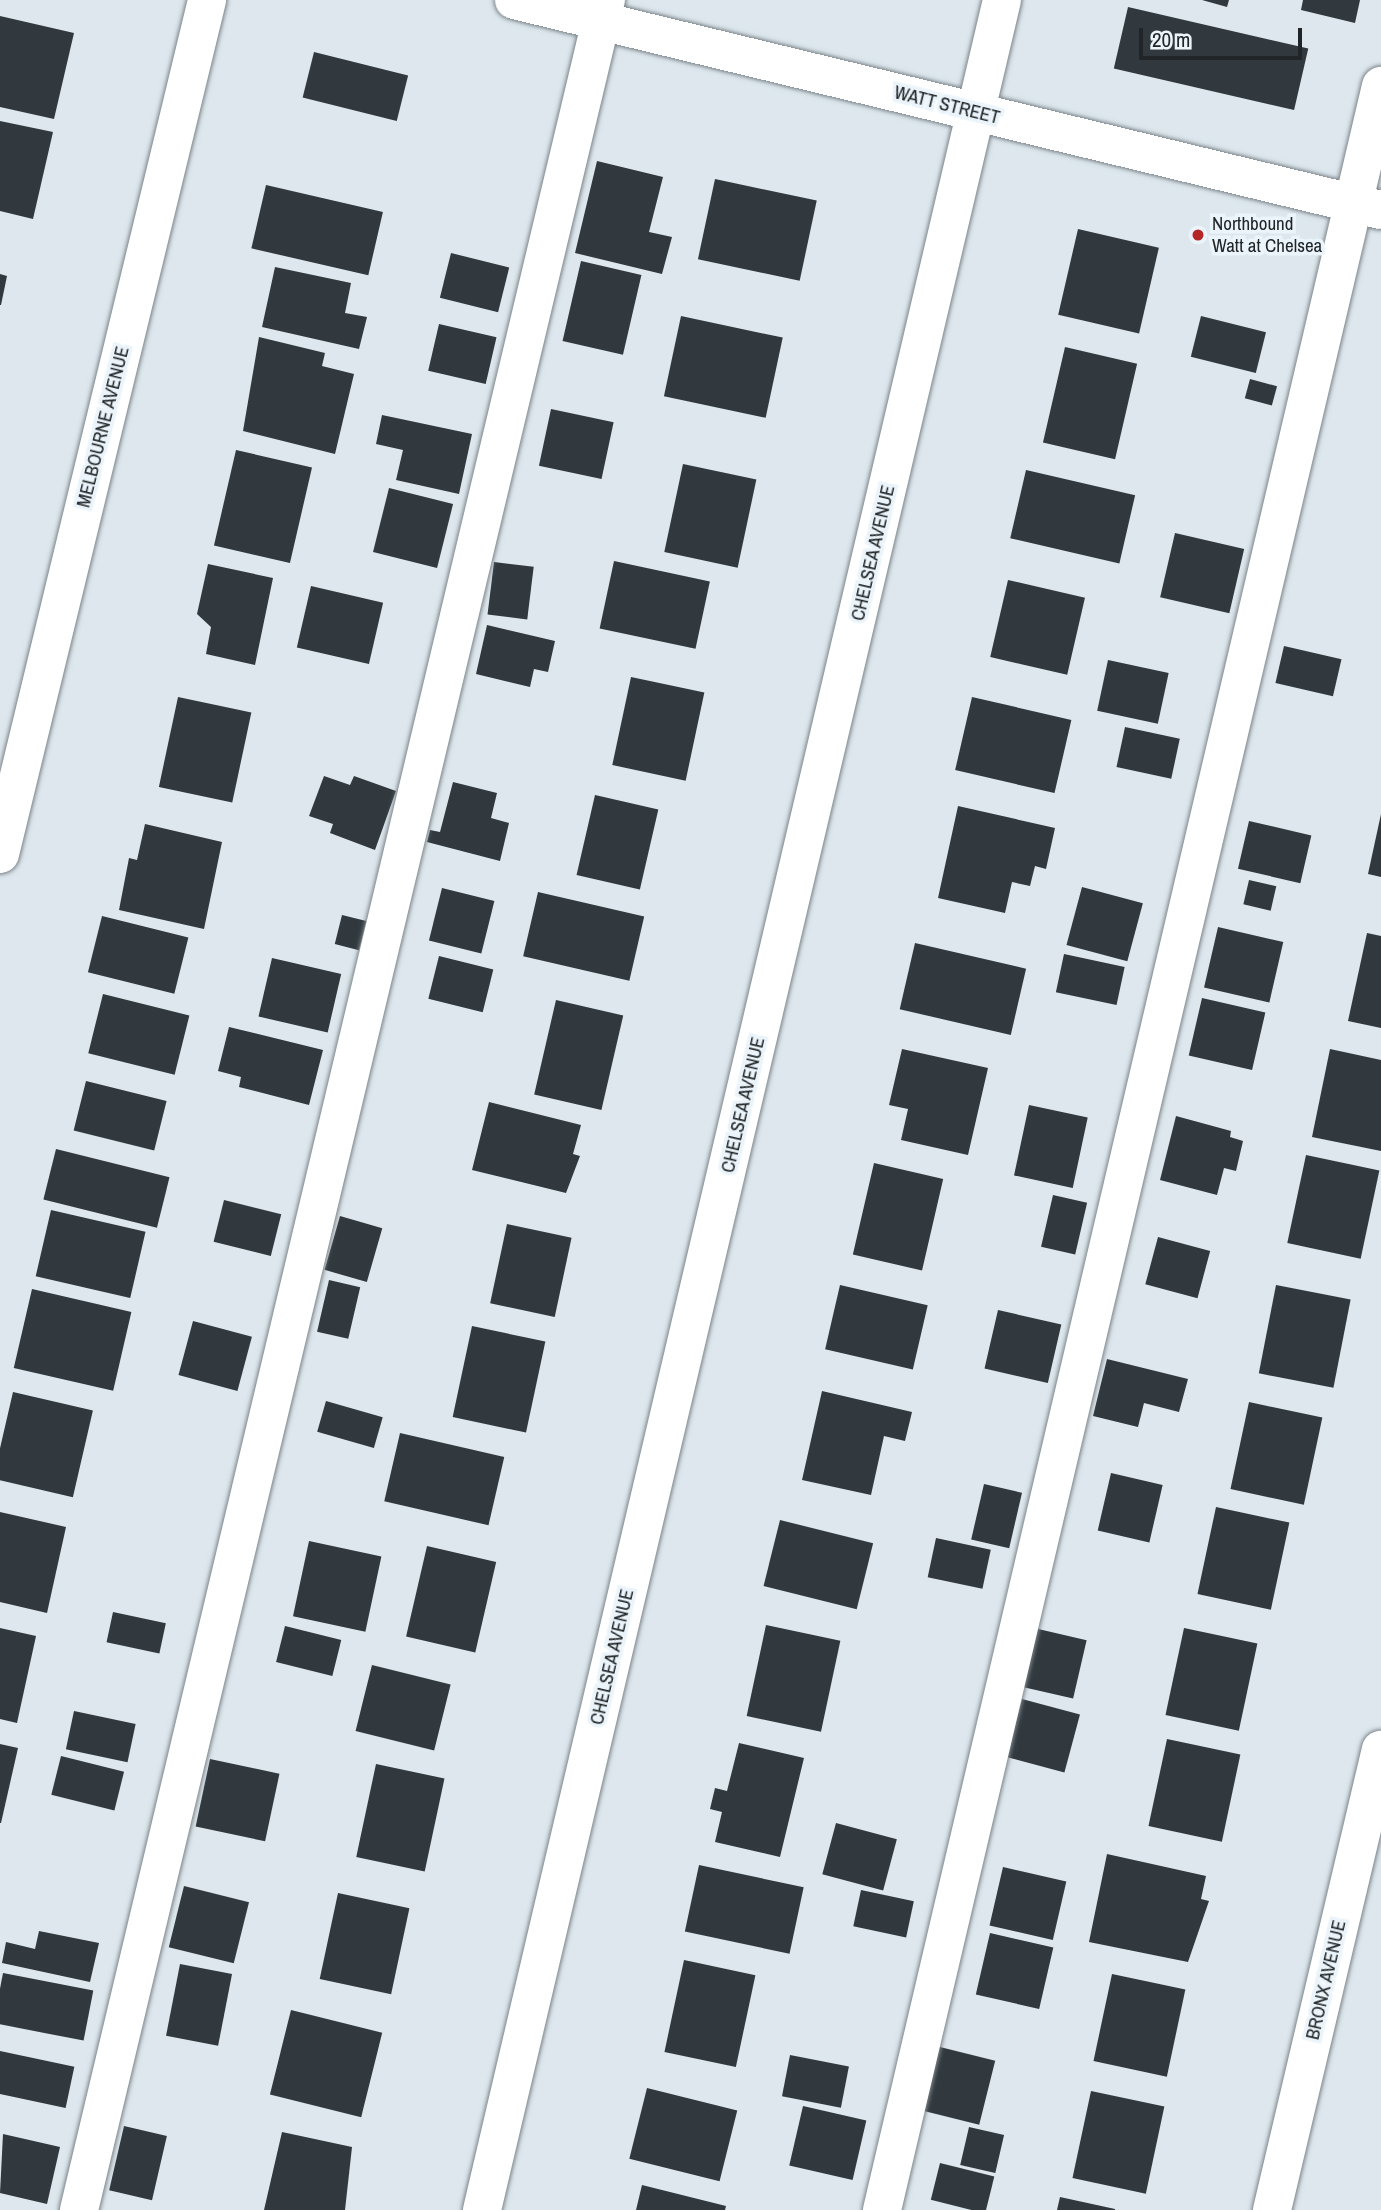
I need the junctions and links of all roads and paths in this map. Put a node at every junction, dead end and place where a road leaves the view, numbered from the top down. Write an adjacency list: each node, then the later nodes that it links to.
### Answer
1 (207, 0): 8 (street, MELBOURNE AVENUE)
2 (514, 0): 4 (street, WATT STREET)
3 (1003, 0): 6 (street, CHELSEA AVENUE)
4 (603, 10): 6 (street, WATT STREET); 10 (street)
5 (1381, 86): 7 (street)
6 (977, 113): 7 (street, WATT STREET); 11 (street, CHELSEA AVENUE)
7 (1367, 207): 12 (street)
8 (0, 854)
9 (1381, 1750): 13 (street, BRONX AVENUE)
10 (79, 2210)
11 (482, 2210)
12 (882, 2210)
13 (1272, 2210)

